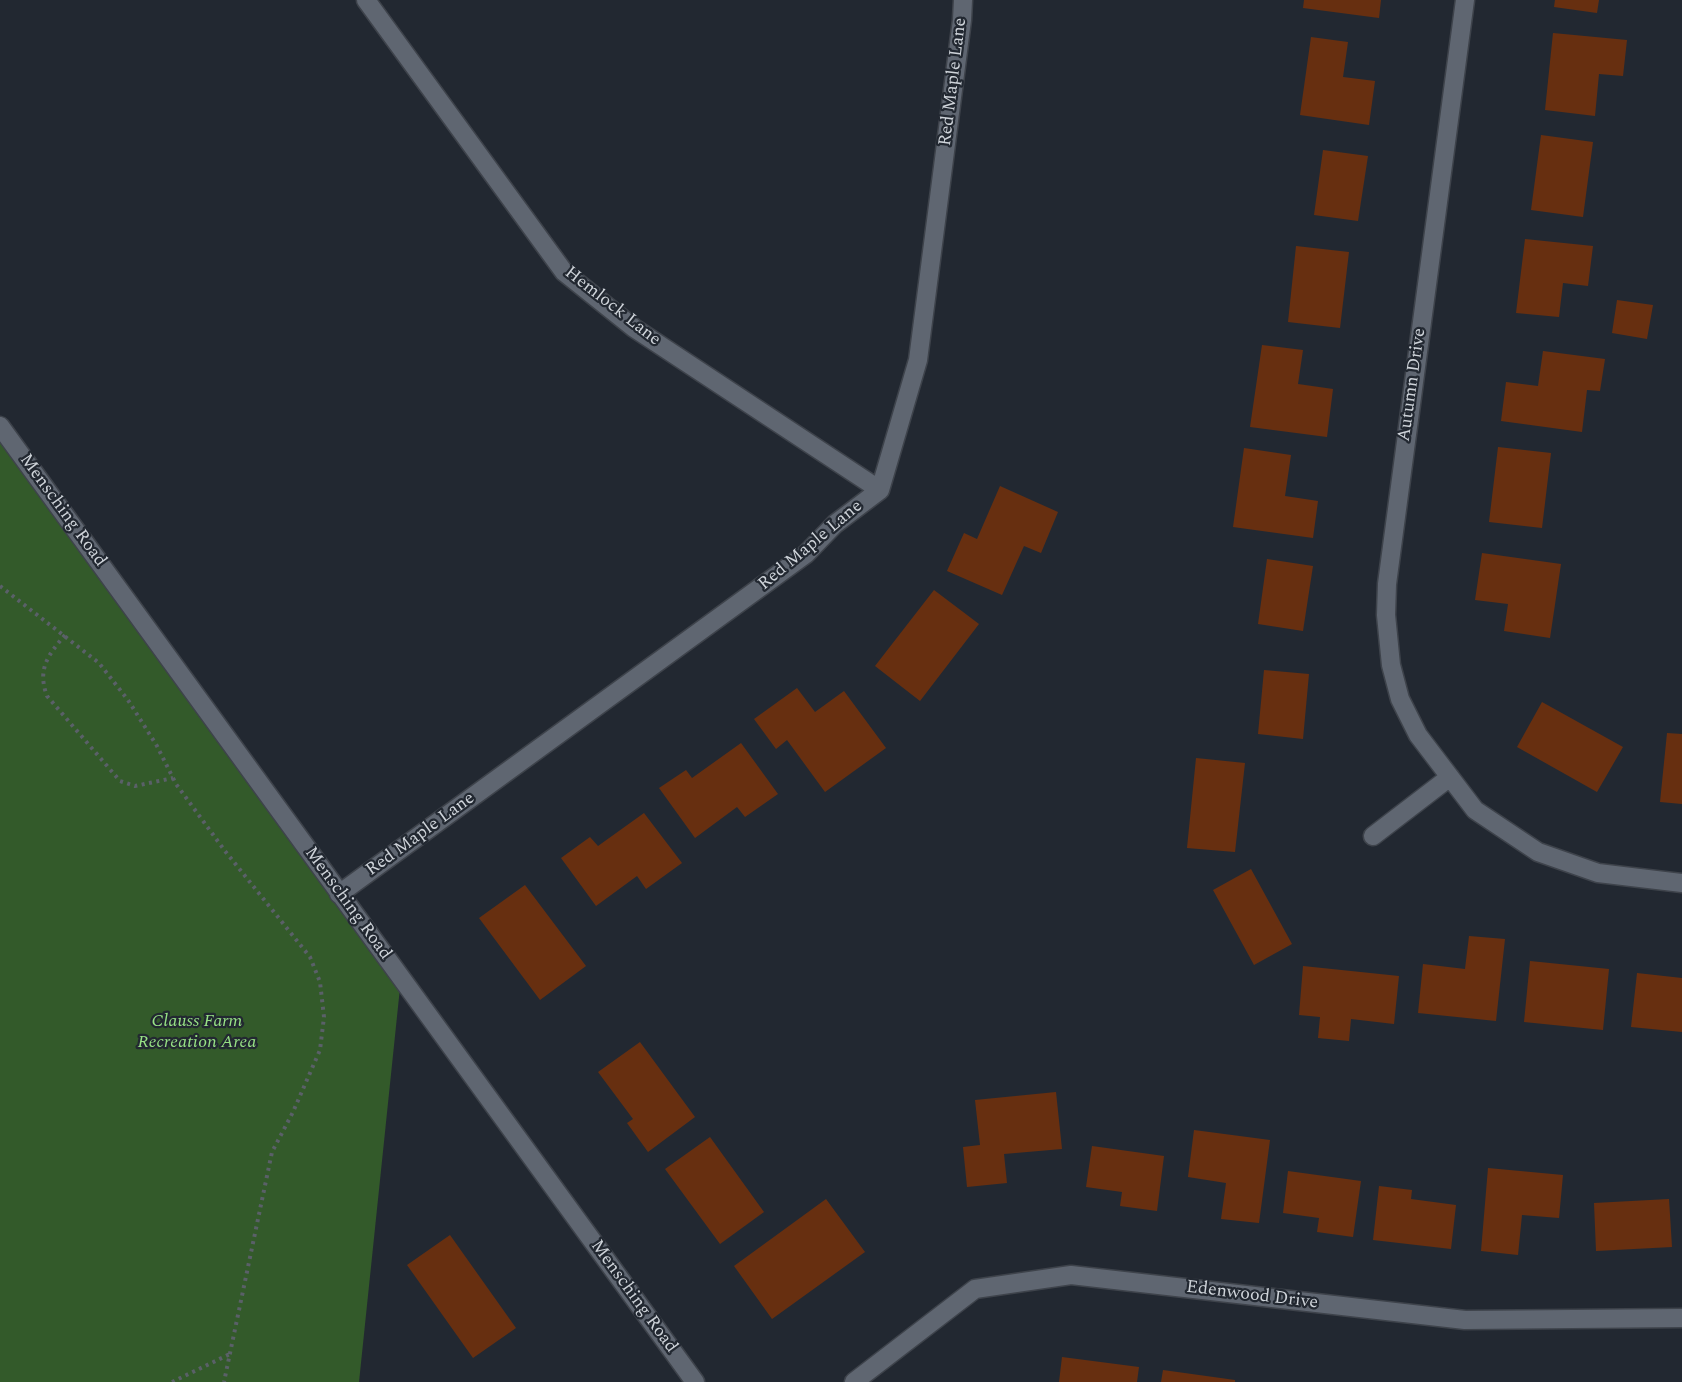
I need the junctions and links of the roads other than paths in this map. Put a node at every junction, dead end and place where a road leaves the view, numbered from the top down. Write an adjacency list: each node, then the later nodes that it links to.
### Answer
1 (366, 0): 5 (street, Hemlock Lane)
2 (963, 0): 5 (street, Red Maple Lane)
3 (1465, 0): 6 (street, Autumn Drive)
4 (1, 430): 9 (street, Mensching Road)
5 (880, 490): 9 (street, Red Maple Lane)
6 (1450, 777): 7 (street); 8 (street, Autumn Drive)
7 (1373, 836)
8 (1682, 883)
9 (339, 894): 11 (street, Mensching Road)
10 (1682, 1318): 12 (street, Edenwood Drive)
11 (695, 1382)
12 (854, 1382)

